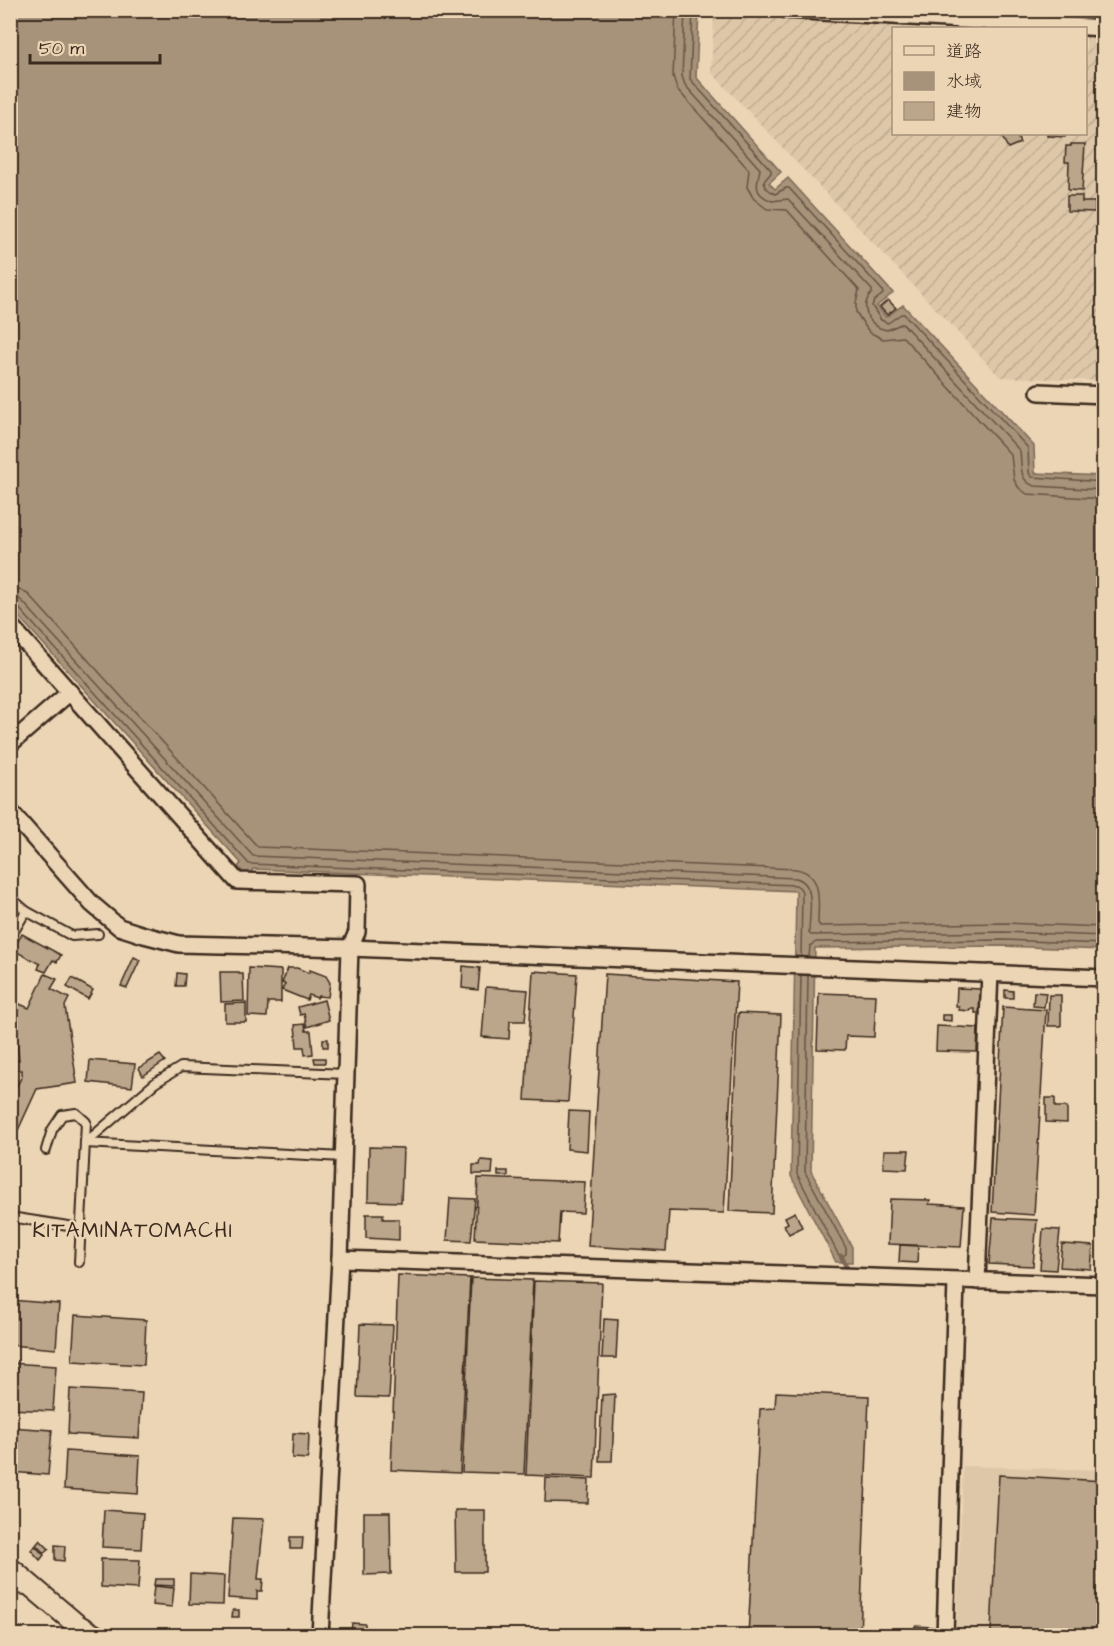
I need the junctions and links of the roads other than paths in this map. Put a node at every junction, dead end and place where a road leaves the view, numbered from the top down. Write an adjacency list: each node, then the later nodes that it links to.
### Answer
1 (786, 10): 2 (street)
2 (1104, 27)
3 (1039, 392): 4 (street)
4 (1104, 395)
5 (10, 625): 6 (street)
6 (70, 692): 7 (street); 13 (street)
7 (10, 744)
8 (10, 811): 13 (street)
9 (10, 897): 10 (lane)
10 (26, 911): 11 (lane); 12 (lane)
11 (98, 934)
12 (10, 938)
13 (350, 948): 14 (street); 16 (street)
14 (990, 973): 15 (street); 25 (street)
15 (1104, 978)
16 (346, 1074): 17 (lane); 19 (street)
17 (85, 1143): 18 (lane); 19 (lane); 21 (lane)
18 (46, 1150)
19 (343, 1157): 22 (street)
20 (10, 1217): 21 (lane)
21 (81, 1228): 23 (lane)
22 (340, 1259): 24 (street); 32 (street)
23 (79, 1262)
24 (956, 1281): 25 (street); 33 (street)
25 (977, 1281): 26 (street)
26 (1104, 1285)
27 (10, 1568): 29 (street)
28 (10, 1589): 29 (lane)
29 (36, 1590): 30 (street)
30 (75, 1630): 31 (street)
31 (96, 1635)
32 (320, 1635)
33 (945, 1635)

